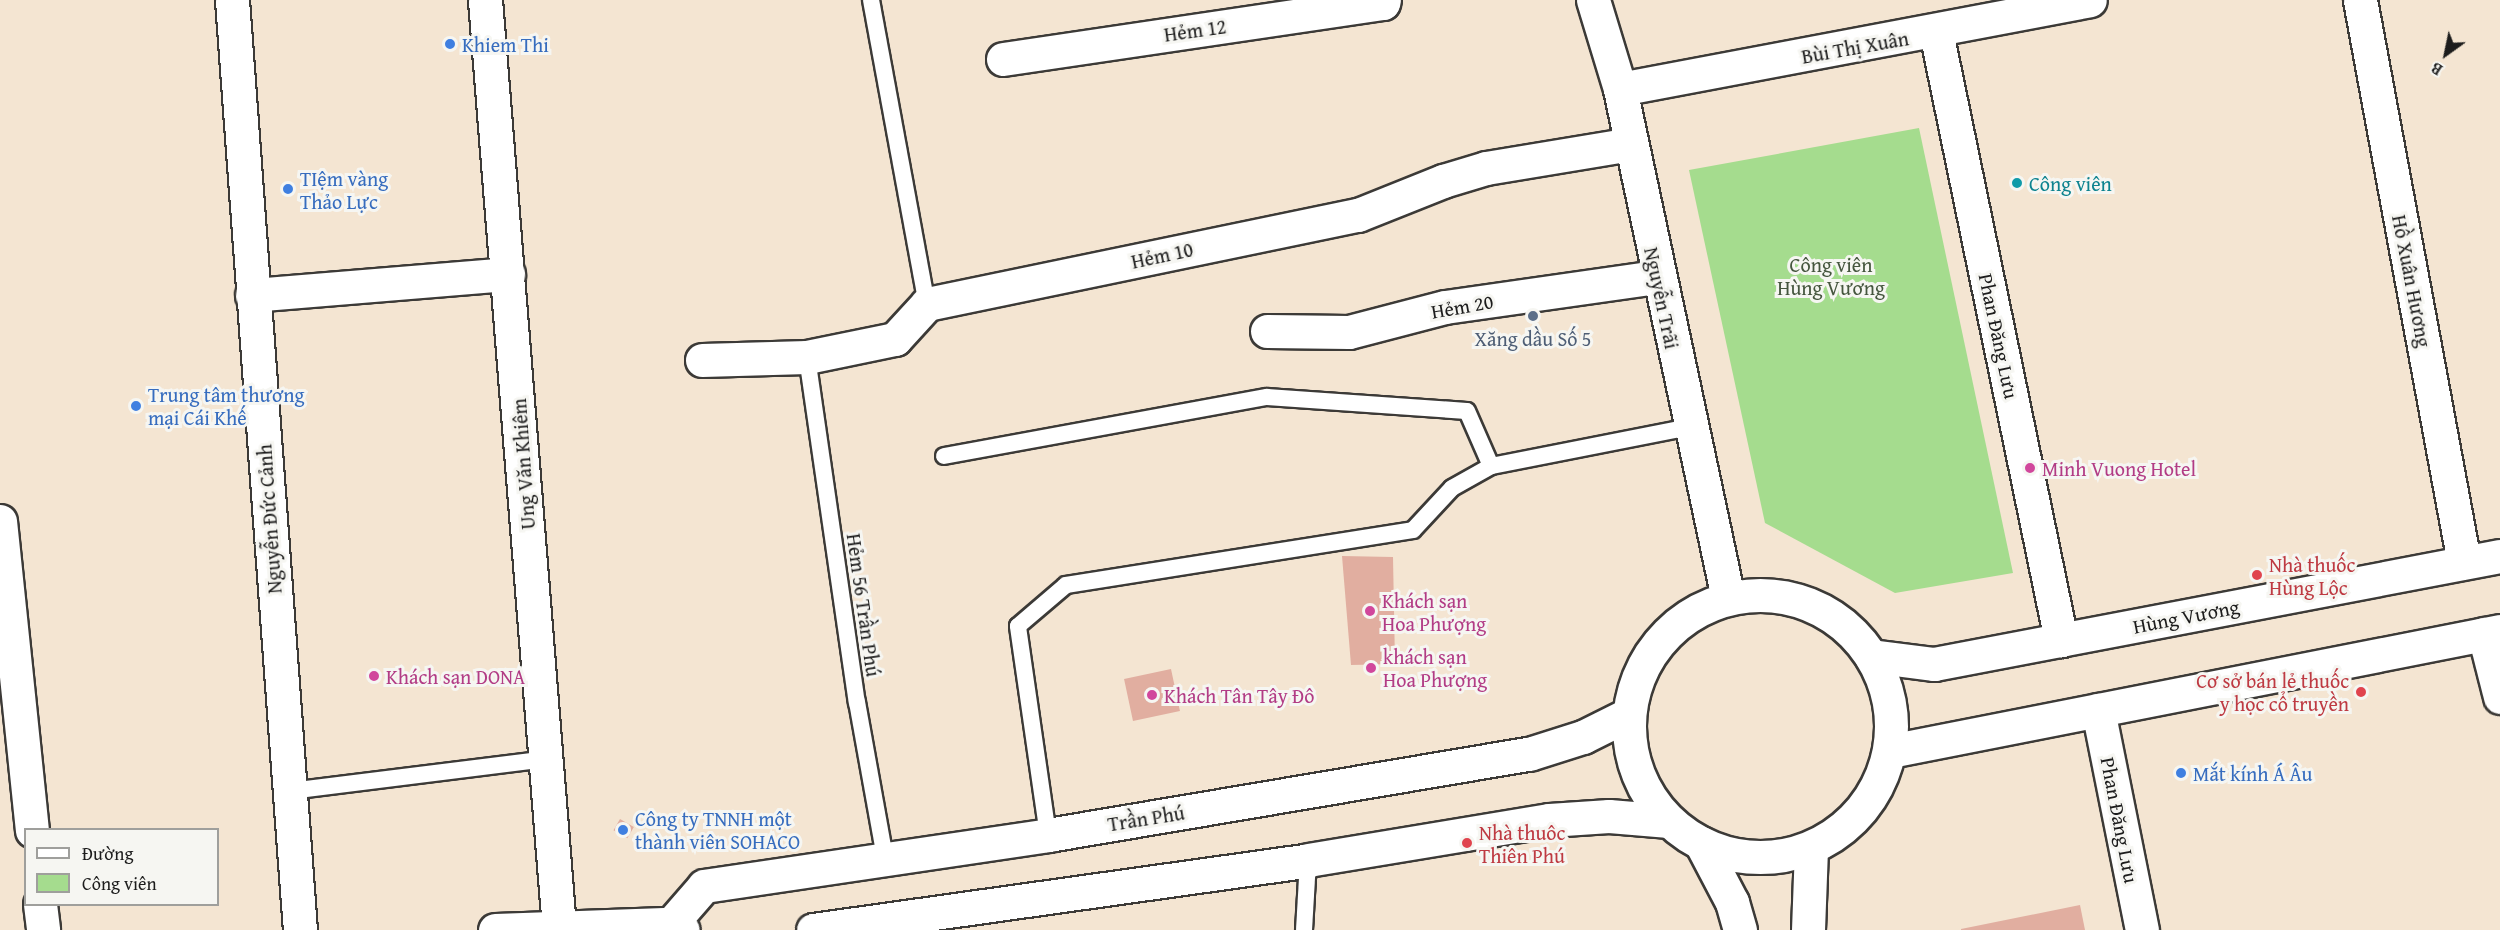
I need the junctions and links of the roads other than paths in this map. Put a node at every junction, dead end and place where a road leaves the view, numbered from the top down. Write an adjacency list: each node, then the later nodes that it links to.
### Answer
1 (232, 0): 14 (main road, Nguyễn Đức Cảnh)
2 (485, 0): 12 (main road, Ung Văn Khiêm)
3 (871, 0): 15 (lane)
4 (1384, 0): 9 (main road, Hẻm 12)
5 (1593, 0): 10 (main road, Nguyễn Trãi)
6 (2090, 0): 8 (main road, Bùi Thị Xuân)
7 (2360, 0): 25 (main road, Hồ Xuân Hương)
8 (1936, 32): 10 (main road, Bùi Thị Xuân); 28 (main road, Phan Đăng Lưu)
9 (1003, 59)
10 (1620, 89): 11 (main road, Nguyễn Trãi)
11 (1631, 144): 13 (main road, Nguyễn Trãi); 15 (main road, Hẻm 10)
12 (508, 274): 14 (main road); 34 (main road, Ung Văn Khiêm)
13 (1657, 277): 16 (main road, Hẻm 20); 19 (main road, Nguyễn Trãi)
14 (252, 295): 35 (main road, Nguyễn Đức Cảnh)
15 (927, 304): 17 (main road)
16 (1267, 331)
17 (807, 357): 18 (main road); 41 (lane, Hẻm 56 Trần Phú)
18 (702, 360)
19 (1690, 427): 21 (lane); 26 (main road, Nguyễn Trãi)
20 (944, 456): 21 (lane)
21 (1491, 466): 38 (lane)
22 (0, 521): 23 (main road)
23 (0, 528): 37 (main road)
24 (2500, 556): 25 (main road, Hùng Vương)
25 (2464, 562): 28 (main road, Hùng Vương)
26 (1728, 598): 29 (main road); 32 (main road)
27 (2492, 633): 30 (main road); 31 (main road)
28 (2061, 640): 29 (main road, Hùng Vương)
29 (1871, 656): 33 (main road)
30 (2500, 697)
31 (2098, 710): 33 (main road); 53 (main road, Phan Đăng Lưu)
32 (1629, 714): 36 (main road); 38 (main road, Trần Phú)
33 (1890, 751): 40 (main road)
34 (546, 759): 35 (lane); 45 (main road, Ung Văn Khiêm)
35 (290, 791): 47 (main road, Nguyễn Đức Cảnh)
36 (1669, 821): 39 (main road); 42 (main road)
37 (32, 828)
38 (1048, 835): 41 (main road, Trần Phú)
39 (1701, 843): 40 (main road); 51 (main road)
40 (1811, 848): 52 (main road)
41 (885, 858): 44 (main road, Trần Phú)
42 (1308, 860): 49 (main road); 50 (lane)
43 (40, 906): 46 (main road)
44 (677, 927): 45 (main road, Trần Phú)
45 (579, 928): 48 (main road, Trần Phú)
46 (43, 930)
47 (300, 930)
48 (495, 930)
49 (813, 930)
50 (1304, 930)
51 (1740, 930)
52 (1808, 930)
53 (2142, 930)

